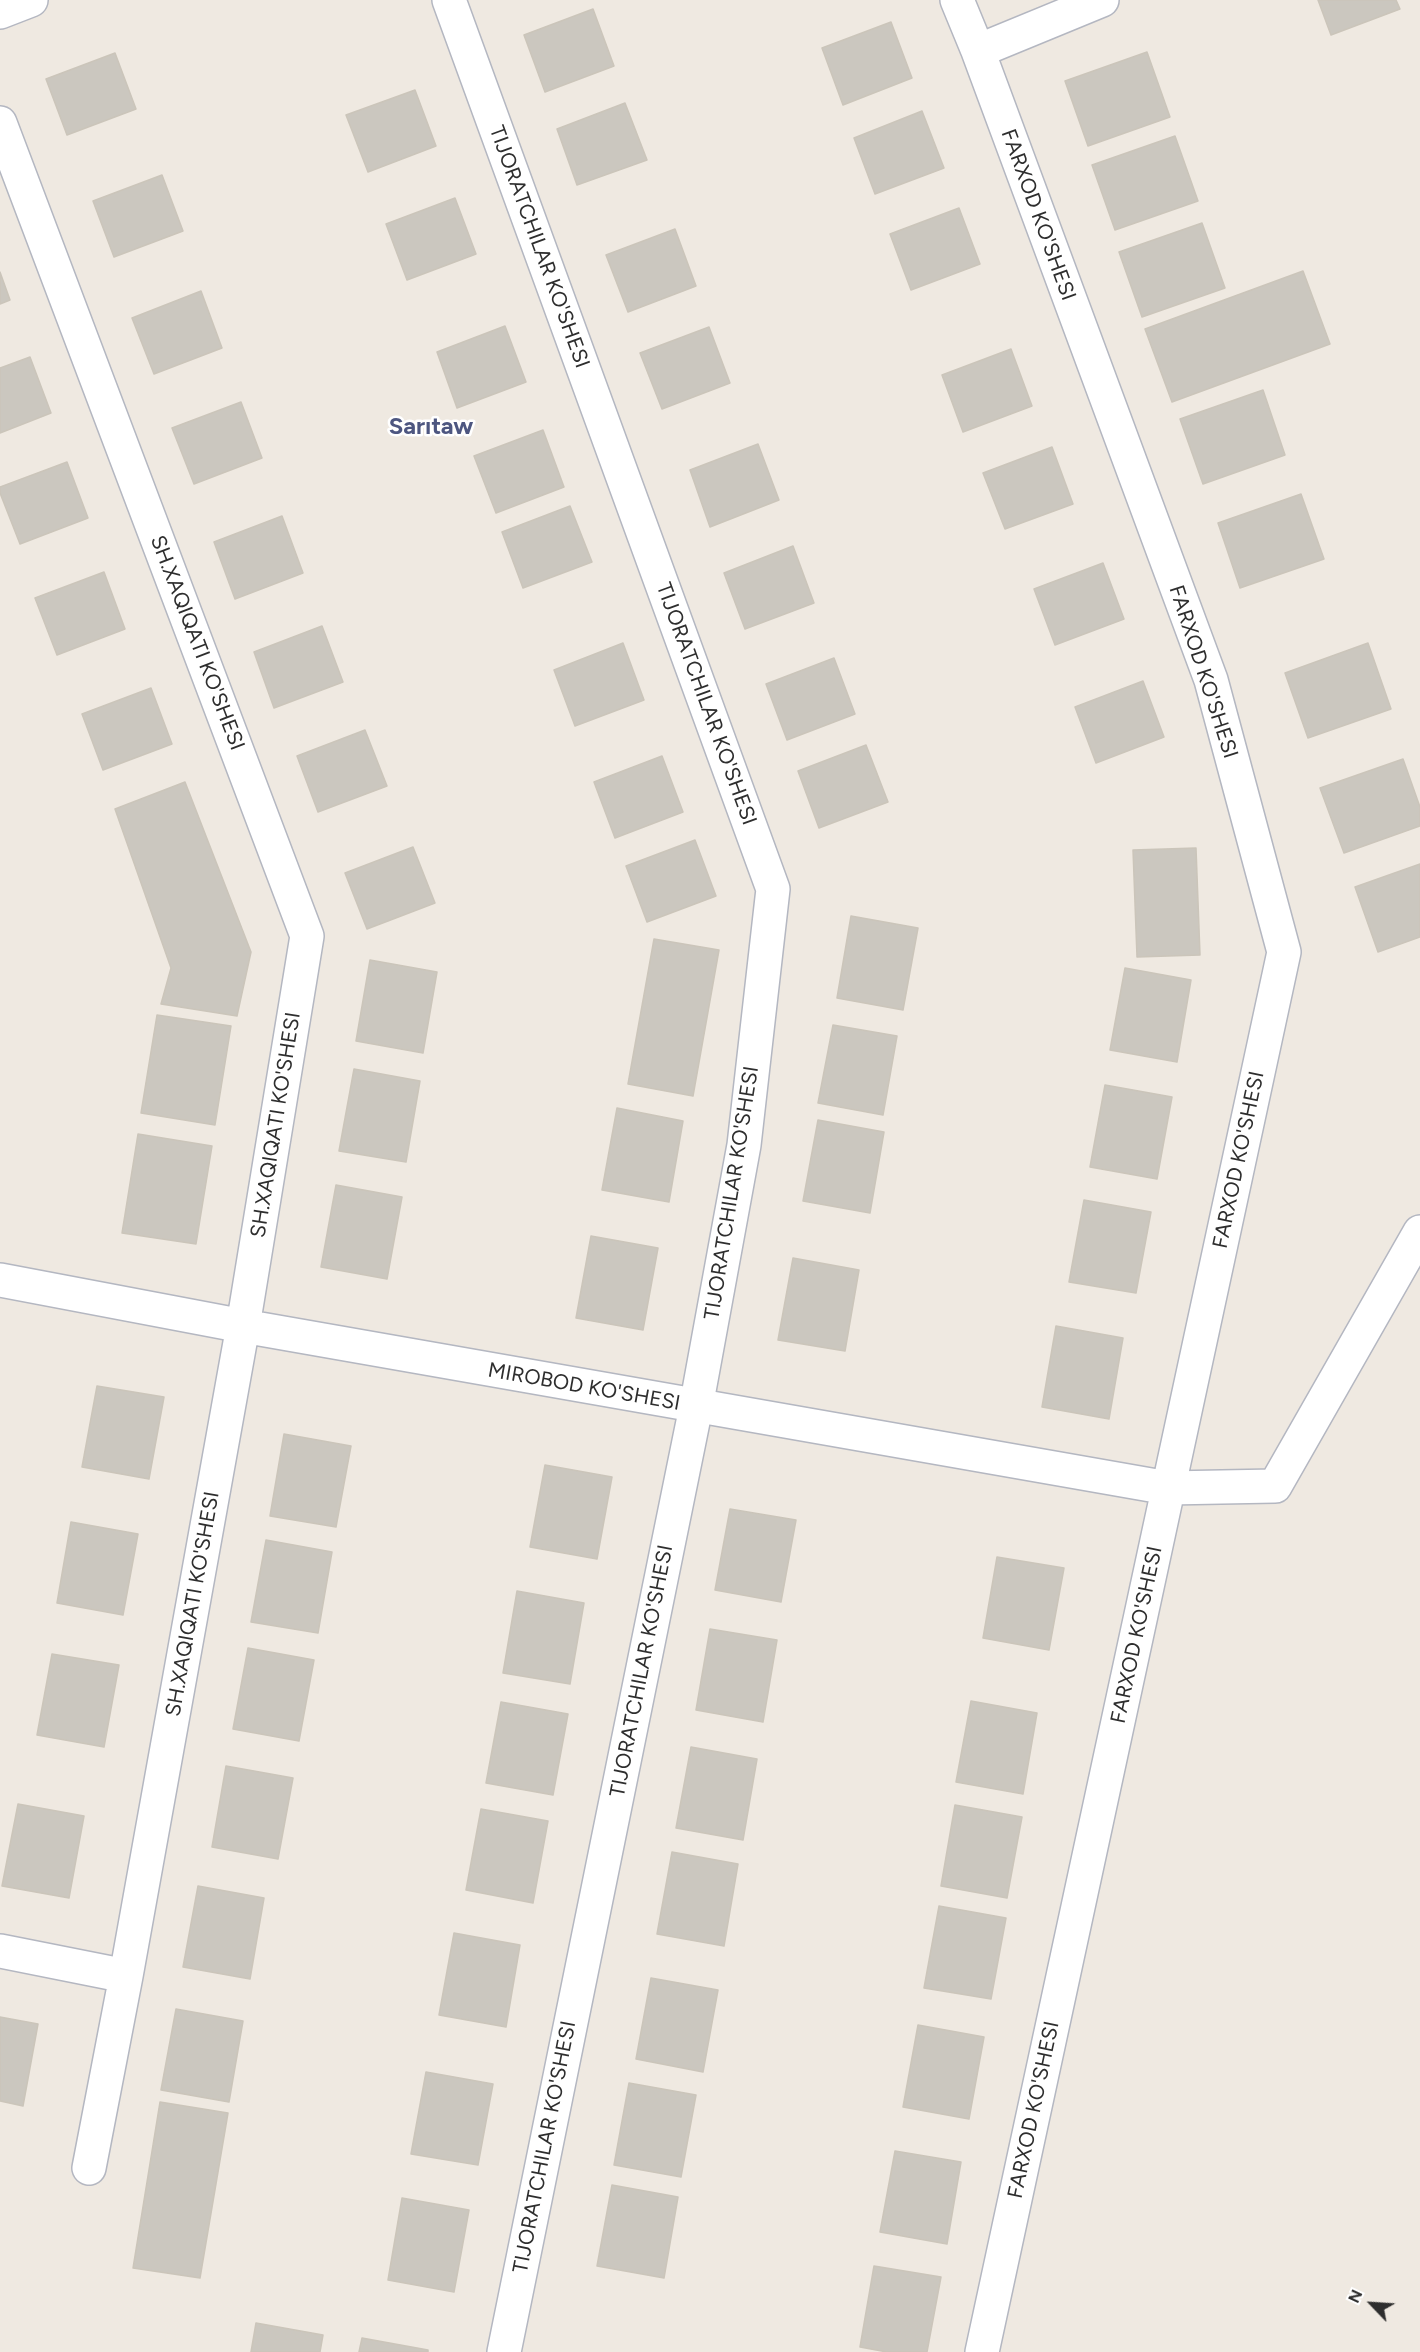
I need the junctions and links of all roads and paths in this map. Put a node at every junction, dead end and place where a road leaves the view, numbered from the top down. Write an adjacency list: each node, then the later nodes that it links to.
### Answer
1 (31, 0): 5 (street)
2 (449, 0): 11 (street, TIJORATCHILAR KO'SHESI)
3 (957, 0): 6 (street, FARXOD KO'SHESI)
4 (1102, 0): 6 (street)
5 (0, 12)
6 (978, 51): 12 (street, FARXOD KO'SHESI)
7 (0, 123): 10 (street, SH.XAQIQATI KO'SHESI)
8 (1420, 1232): 12 (street, MIROBOD KO'SHESI)
9 (0, 1280): 10 (street, MIROBOD KO'SHESI)
10 (243, 1326): 11 (street, MIROBOD KO'SHESI); 14 (street, SH.XAQIQATI KO'SHESI)
11 (696, 1407): 12 (street, MIROBOD KO'SHESI); 16 (street, TIJORATCHILAR KO'SHESI)
12 (1168, 1488): 17 (street, FARXOD KO'SHESI)
13 (0, 1951): 14 (street)
14 (126, 1976): 15 (street, SH.XAQIQATI KO'SHESI)
15 (89, 2168)
16 (504, 2352)
17 (982, 2352)

